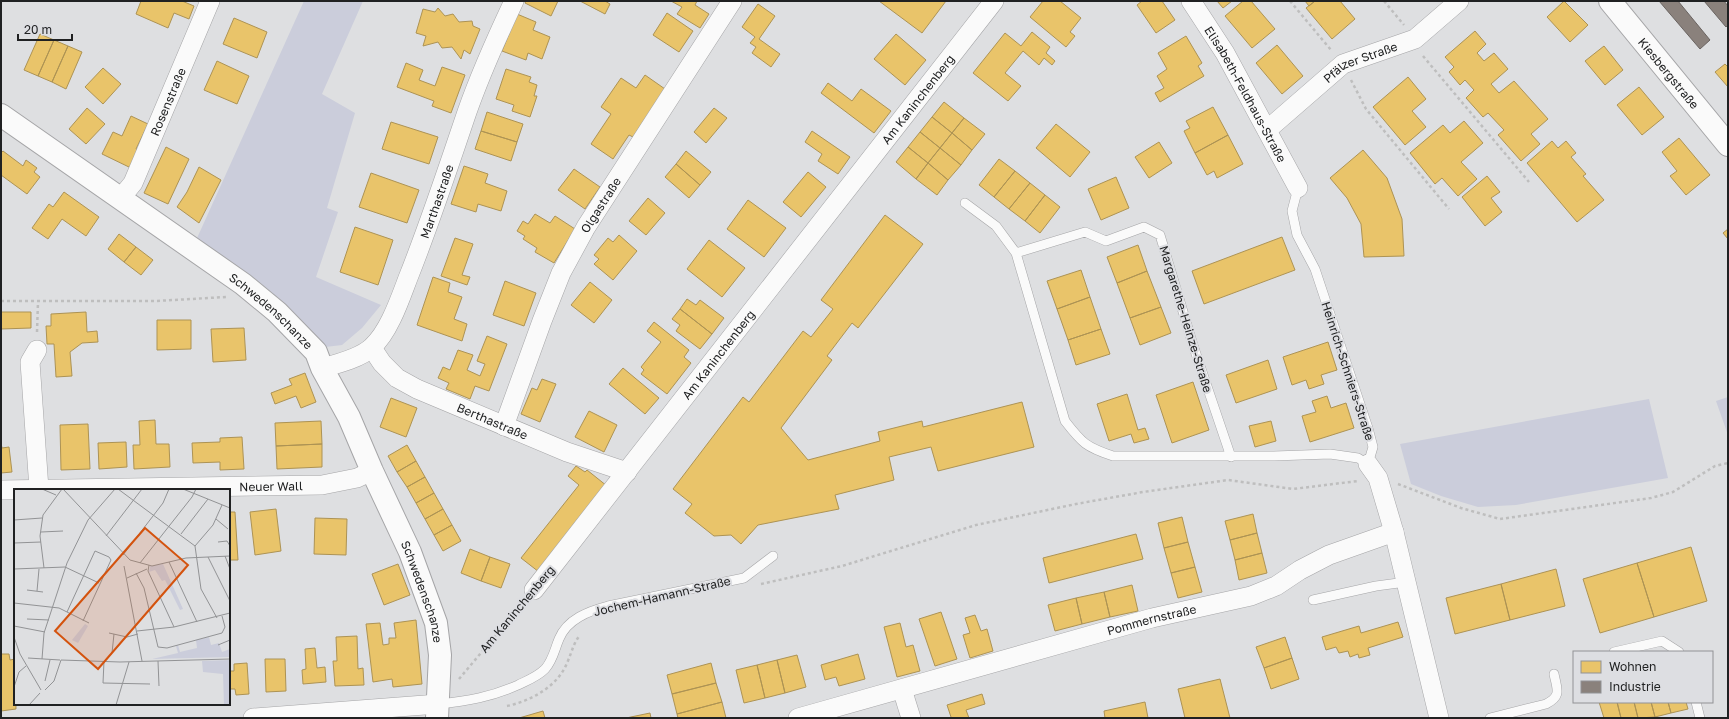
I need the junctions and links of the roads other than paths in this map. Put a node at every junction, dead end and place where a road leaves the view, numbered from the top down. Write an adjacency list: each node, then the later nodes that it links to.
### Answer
1 (210, 1): 12 (street, Rosenstraße)
2 (514, 1): 15 (street, Marthastraße)
3 (732, 1): 18 (street, Olgastraße)
4 (994, 1): 22 (street, Am Kaninchenberg)
5 (1191, 1): 9 (street, Elisabeth-Feldhaus-Straße)
6 (1460, 1): 9 (street, Pfälzer Straße)
7 (1610, 1): 10 (street, Kiesbergstraße)
8 (1, 115): 12 (street, Schwedenschanze)
9 (1267, 130): 11 (street, Elisabeth-Feldhaus-Straße)
10 (1728, 145)
11 (1298, 188): 21 (lane, Heinrich-Schniers-Straße)
12 (120, 199): 17 (street, Schwedenschanze)
13 (965, 203): 14 (lane)
14 (1016, 253): 19 (lane); 19 (lane, Margarethe-Heinze-Straße)
15 (372, 348): 17 (street, Marthastraße); 18 (street, Berthastraße)
16 (37, 350): 23 (street)
17 (322, 368): 20 (street, Schwedenschanze)
18 (504, 426): 22 (street, Berthastraße)
19 (1232, 457): 21 (lane)
20 (372, 471): 23 (street, Neuer Wall); 36 (street, Schwedenschanze)
21 (1373, 471): 26 (street, Heinrich-Schniers-Straße)
22 (627, 472): 29 (street, Am Kaninchenberg)
23 (39, 489)
24 (1, 490): 25 (street, Neuer Wall)
25 (14, 490)
26 (1394, 532): 28 (street, Heinrich-Schniers-Straße); 34 (street, Pommernstraße)
27 (773, 556): 36 (lane, Jochem-Hamann-Straße)
28 (1406, 582): 30 (lane); 40 (street, Heinrich-Schniers-Straße)
29 (534, 590)
30 (1313, 600)
31 (1618, 651): 32 (lane)
32 (1677, 651)
33 (1554, 674): 41 (lane)
34 (902, 689): 38 (street, Pommernstraße); 39 (street)
35 (1696, 703): 42 (lane)
36 (437, 711): 37 (street)
37 (253, 718)
38 (798, 718)
39 (912, 718)
40 (1438, 718)
41 (1490, 718)
42 (1700, 718)

